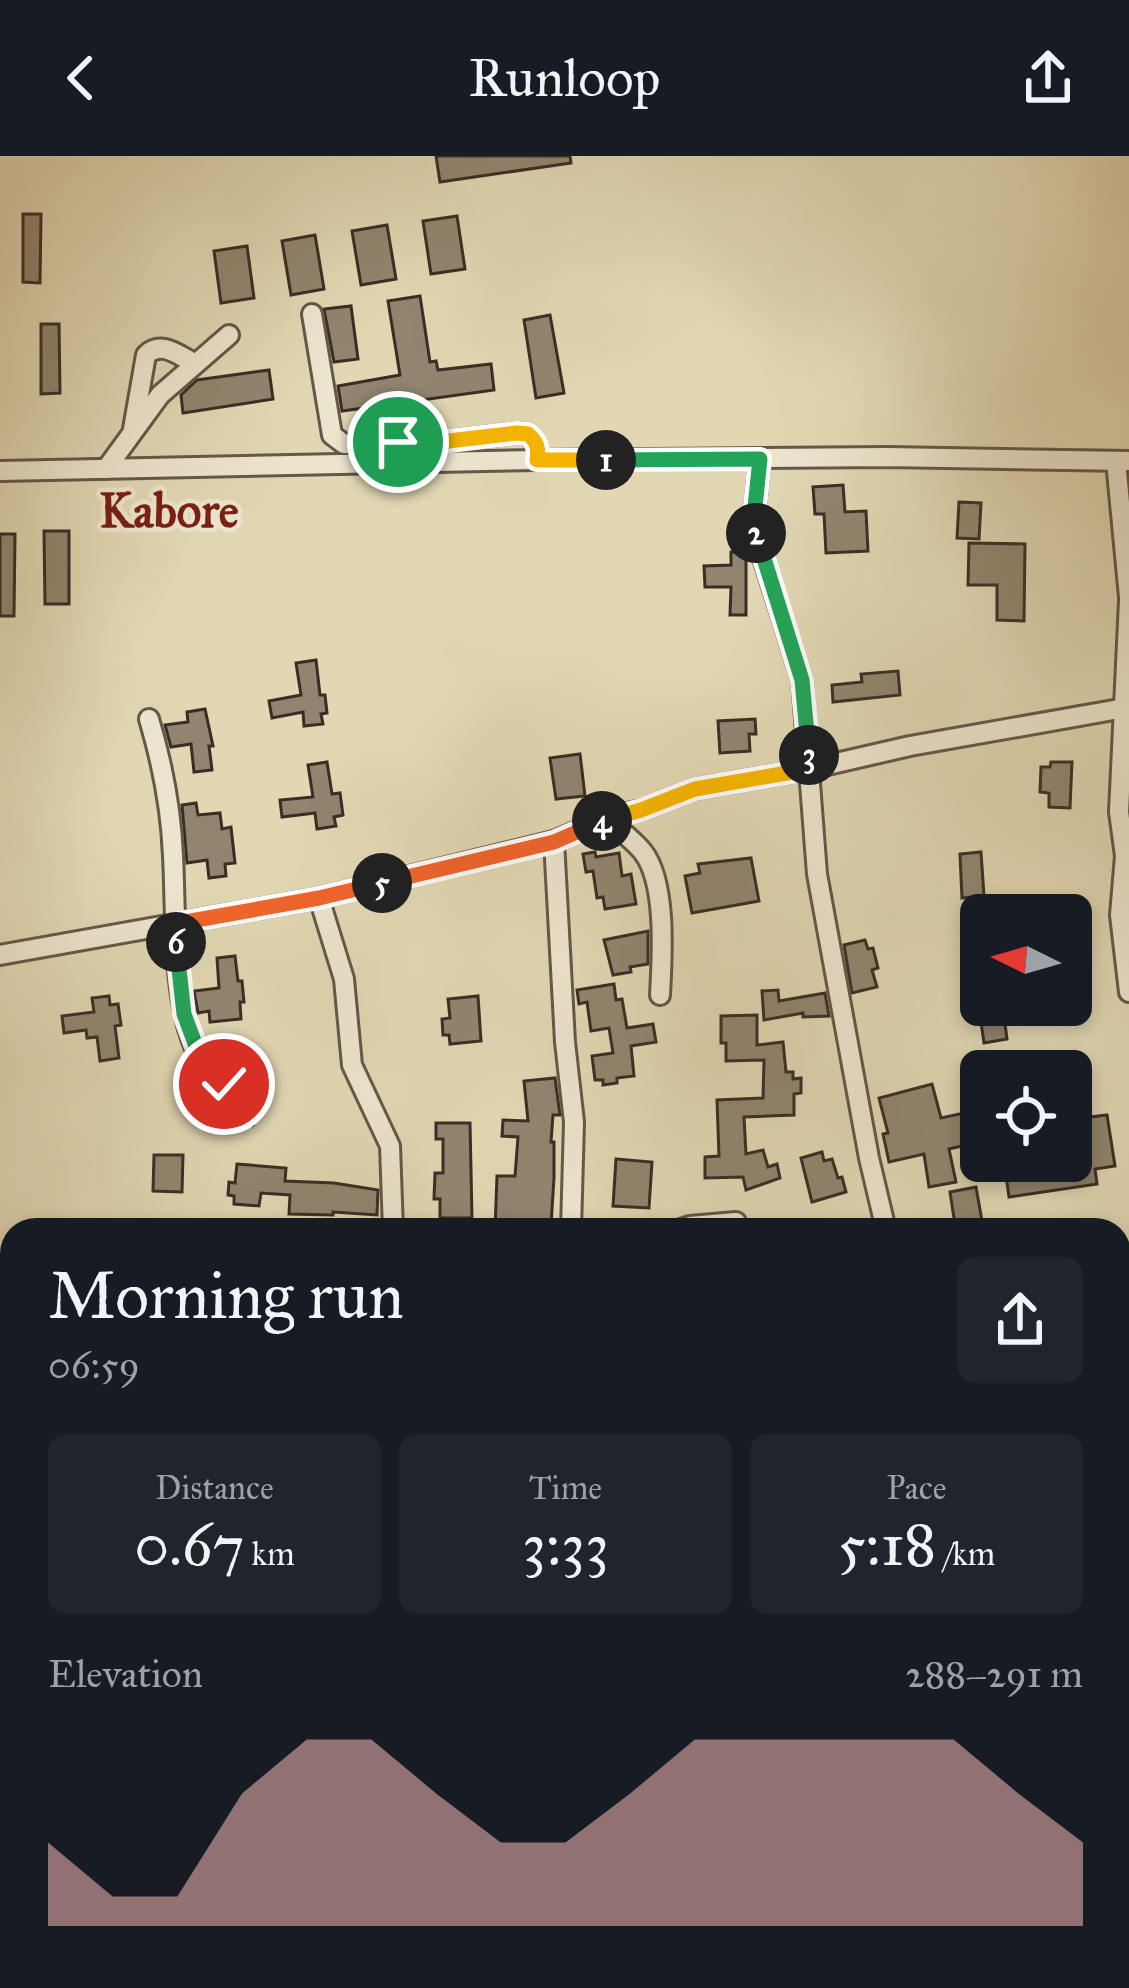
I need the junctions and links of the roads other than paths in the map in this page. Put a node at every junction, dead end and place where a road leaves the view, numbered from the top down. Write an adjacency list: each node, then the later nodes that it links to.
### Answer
1 (312, 314): 6 (street)
2 (229, 335): 3 (street)
3 (194, 363): 4 (street); 4 (street)
4 (132, 434): 8 (street)
5 (760, 459): 6 (street); 7 (street); 13 (street)
6 (537, 460): 8 (street)
7 (1122, 461): 10 (street)
8 (106, 469): 9 (street)
9 (0, 471)
10 (1129, 599): 11 (street)
11 (1125, 708): 13 (street); 16 (street)
12 (149, 719): 18 (street)
13 (810, 769): 14 (street); 25 (street)
14 (610, 817): 15 (street); 21 (street)
15 (554, 842): 17 (street); 24 (street)
16 (1127, 856): 20 (street)
17 (319, 898): 18 (street); 23 (street)
18 (174, 924): 19 (street); 22 (street)
19 (0, 955)
20 (1129, 992)
21 (660, 994)
22 (224, 1084)
23 (393, 1218)
24 (571, 1218)
25 (883, 1218)

